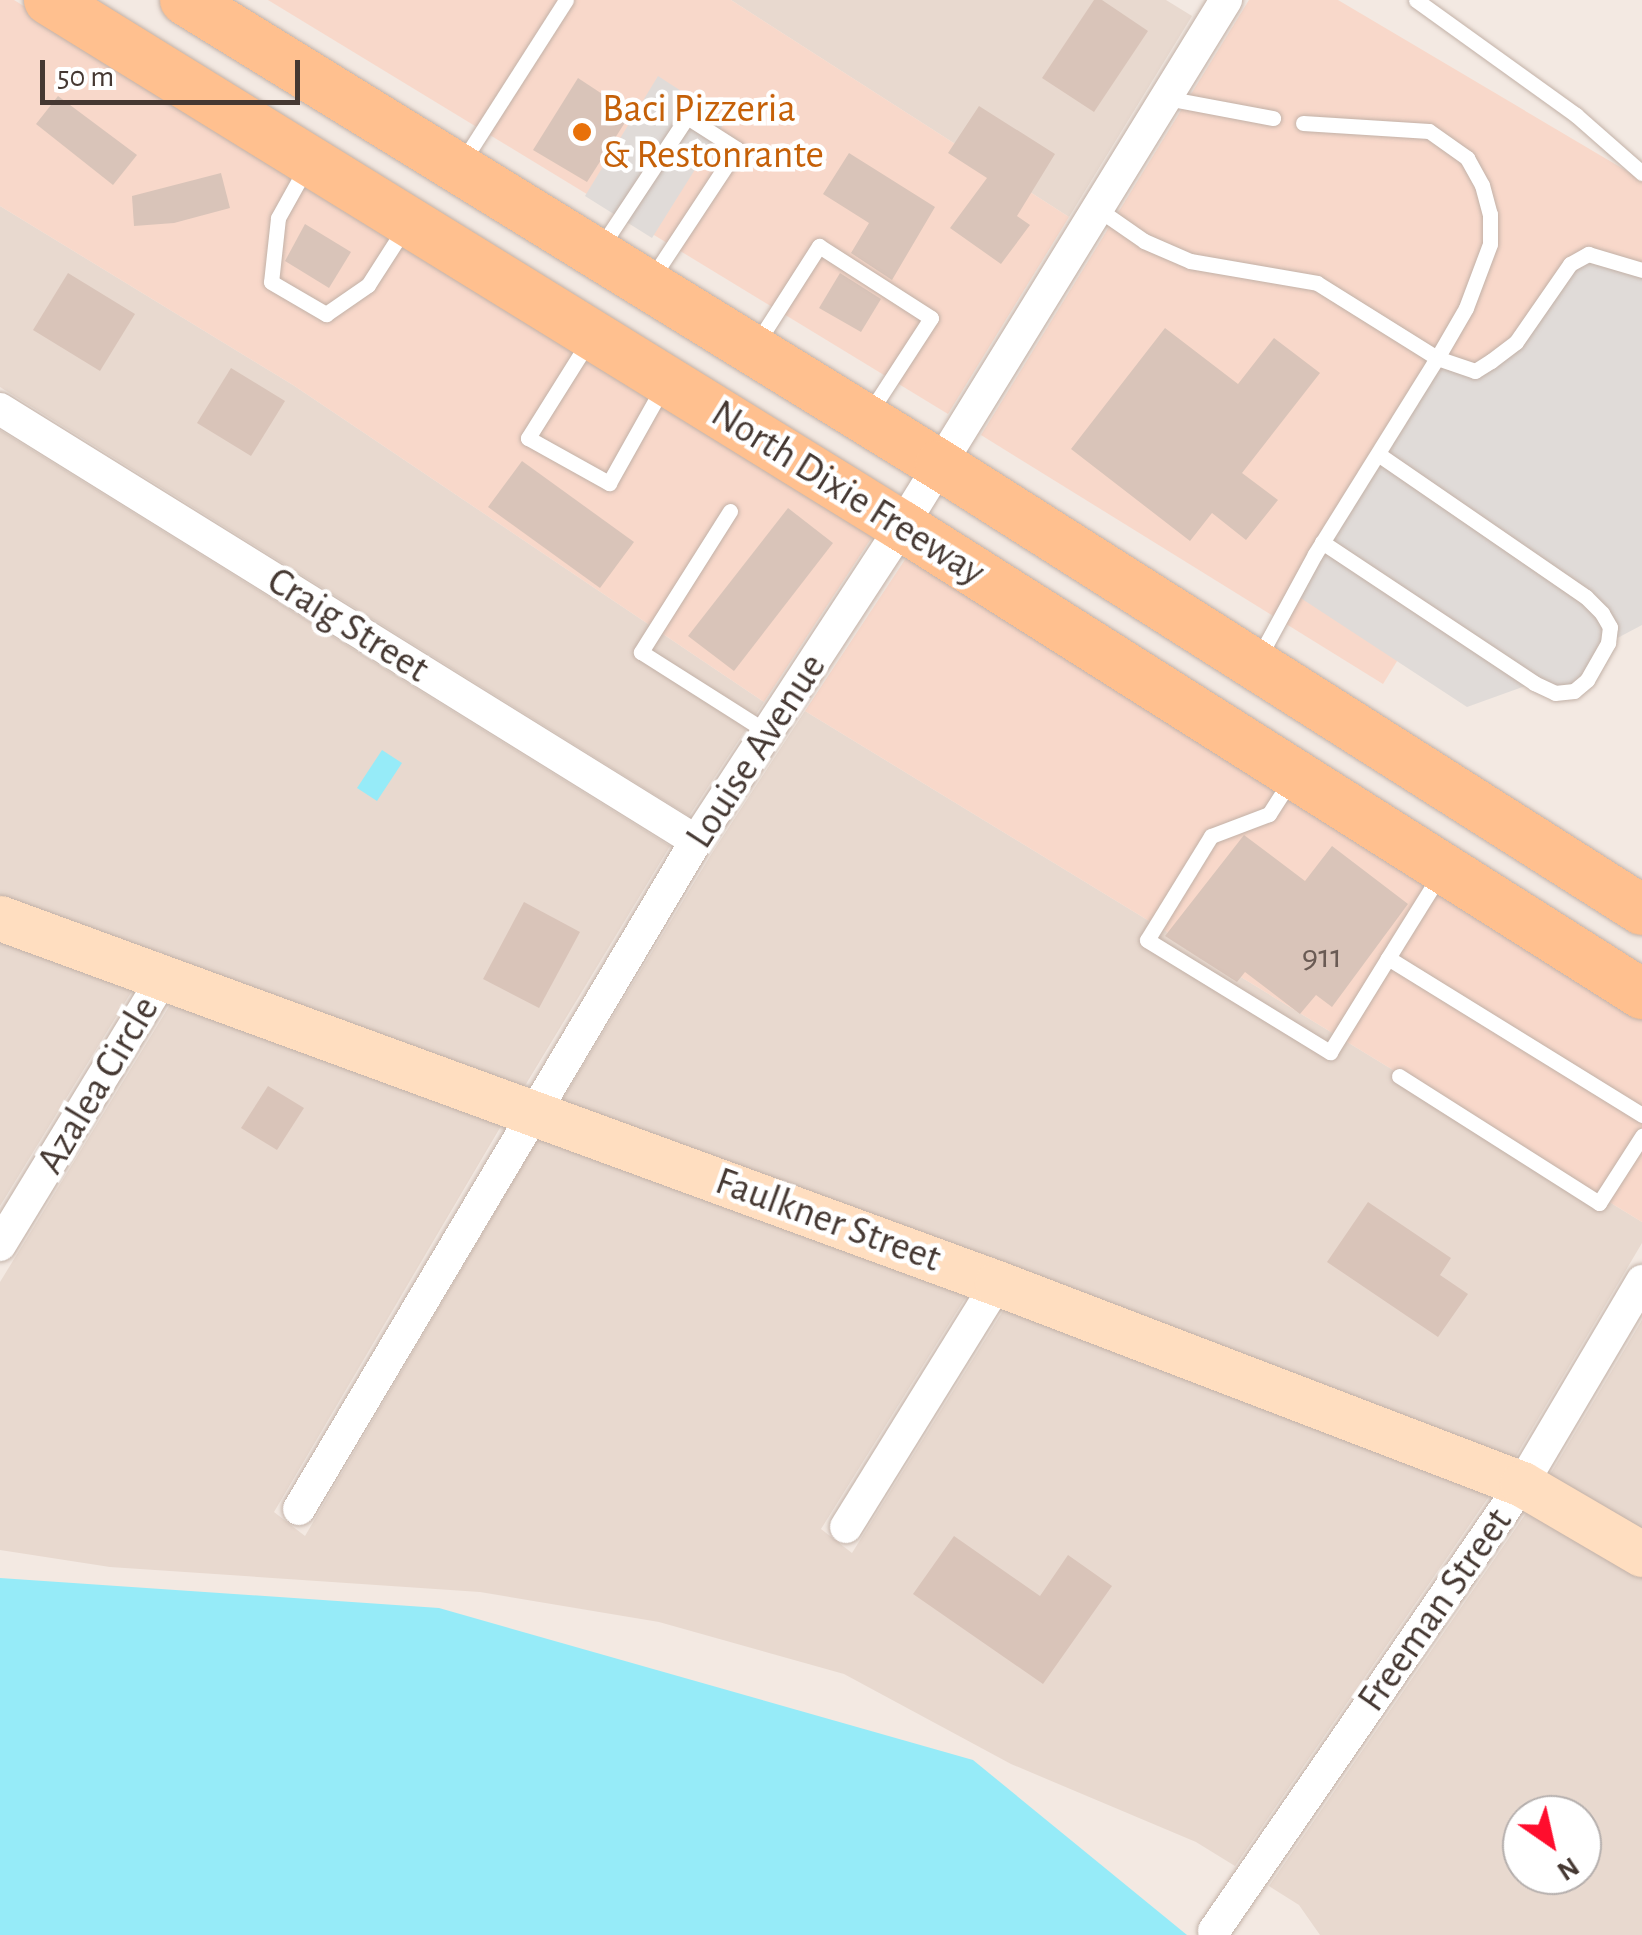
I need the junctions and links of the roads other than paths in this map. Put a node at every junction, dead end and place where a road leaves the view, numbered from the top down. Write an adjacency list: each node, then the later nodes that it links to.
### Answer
1 (48, 0): 9 (main road, North Dixie Freeway)
2 (185, 0): 10 (main road, North Dixie Freeway)
3 (566, 0): 10 (lane)
4 (1416, 0): 11 (lane)
5 (1215, 4): 6 (street, Louise Avenue)
6 (1166, 98): 7 (lane); 12 (street, Louise Avenue)
7 (1274, 118)
8 (1303, 123): 19 (lane)
9 (310, 161): 13 (main road, North Dixie Freeway); 13 (lane)
10 (458, 168): 14 (main road, North Dixie Freeway)
11 (1642, 173)
12 (1098, 208): 19 (lane); 24 (street, Louise Avenue)
13 (409, 222): 17 (main road, North Dixie Freeway)
14 (597, 253): 16 (main road, North Dixie Freeway); 16 (lane)
15 (1642, 270): 19 (lane)
16 (648, 285): 18 (main road, North Dixie Freeway)
17 (592, 335): 20 (main road, North Dixie Freeway); 20 (lane)
18 (753, 349): 22 (main road, North Dixie Freeway); 22 (lane)
19 (1437, 358): 23 (lane)
20 (666, 380): 26 (main road, North Dixie Freeway)
21 (0, 408): 31 (street, Craig Street)
22 (866, 419): 24 (main road, North Dixie Freeway)
23 (1378, 454): 27 (lane); 27 (lane)
24 (940, 464): 26 (street, Louise Avenue); 28 (main road, North Dixie Freeway)
25 (730, 512): 29 (lane)
26 (902, 526): 29 (street, Louise Avenue); 30 (main road, North Dixie Freeway)
27 (1322, 542): 28 (lane)
28 (1255, 664): 33 (main road, North Dixie Freeway)
29 (768, 732): 31 (street, Louise Avenue)
30 (1294, 774): 32 (main road, North Dixie Freeway); 35 (lane)
31 (696, 841): 39 (street, Louise Avenue)
32 (1444, 868): 35 (lane); 37 (main road, North Dixie Freeway)
33 (1642, 910)
34 (0, 918): 36 (street, Faulkner Street)
35 (1388, 958): 40 (lane)
36 (164, 976): 39 (street, Faulkner Street); 42 (street, Azalea Circle)
37 (1642, 994)
38 (1399, 1076): 41 (lane)
39 (532, 1111): 44 (street, Faulkner Street); 46 (street, Louise Avenue)
40 (1642, 1115)
41 (1642, 1136)
42 (0, 1244)
43 (1642, 1281): 45 (street, Freeman Street)
44 (998, 1283): 45 (street, Faulkner Street); 47 (street)
45 (1522, 1484): 48 (street, Faulkner Street); 49 (street, Freeman Street)
46 (299, 1509)
47 (846, 1526)
48 (1642, 1554)
49 (1214, 1931)

